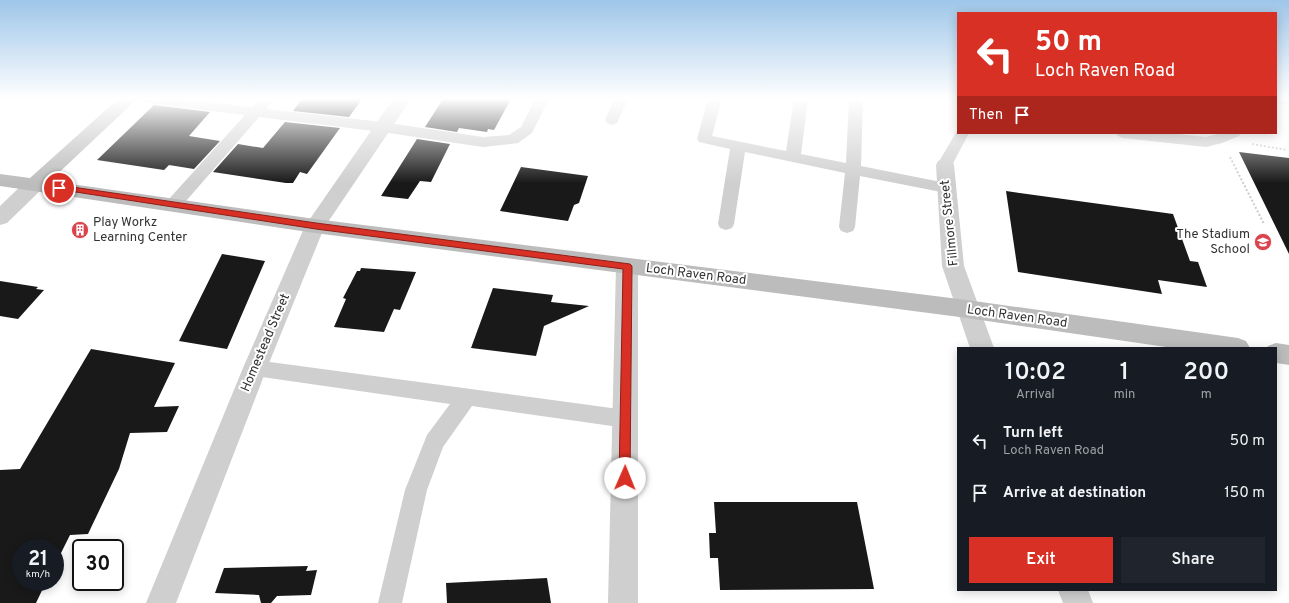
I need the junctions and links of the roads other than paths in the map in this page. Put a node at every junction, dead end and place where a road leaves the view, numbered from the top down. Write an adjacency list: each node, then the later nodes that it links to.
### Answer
1 (97, 127): 16 (main road)
2 (243, 127): 18 (lane)
3 (382, 127): 4 (lane); 21 (street, Homestead Street)
4 (528, 127)
5 (707, 127): 11 (lane)
6 (797, 127): 12 (lane)
7 (855, 127): 14 (lane)
8 (961, 134): 13 (lane)
9 (1132, 134): 10 (lane)
10 (1232, 134)
11 (738, 146): 12 (lane); 20 (lane)
12 (793, 157): 14 (lane)
13 (945, 165): 17 (street, Fillmore Street)
14 (853, 169): 17 (lane); 22 (lane)
15 (0, 180): 16 (main road, Loch Raven Road)
16 (35, 184): 18 (main road, Loch Raven Road); 19 (street)
17 (946, 188): 24 (street, Fillmore Street)
18 (174, 204): 21 (main road, Loch Raven Road)
19 (0, 218)
20 (726, 224)
21 (316, 226): 23 (main road, Loch Raven Road); 29 (street, Homestead Street)
22 (847, 227)
23 (627, 266): 24 (main road, Loch Raven Road); 31 (street)
24 (967, 309): 25 (street, Fillmore Street); 26 (main road, Loch Raven Road)
25 (982, 347)
26 (1231, 347)
27 (1277, 354): 28 (main road)
28 (1289, 355)
29 (255, 368): 30 (lane); 33 (street, Homestead Street)
30 (467, 397): 31 (lane); 34 (lane)
31 (626, 419): 35 (street)
32 (1073, 591): 36 (street)
33 (161, 603)
34 (390, 603)
35 (623, 603)
36 (1078, 603)

